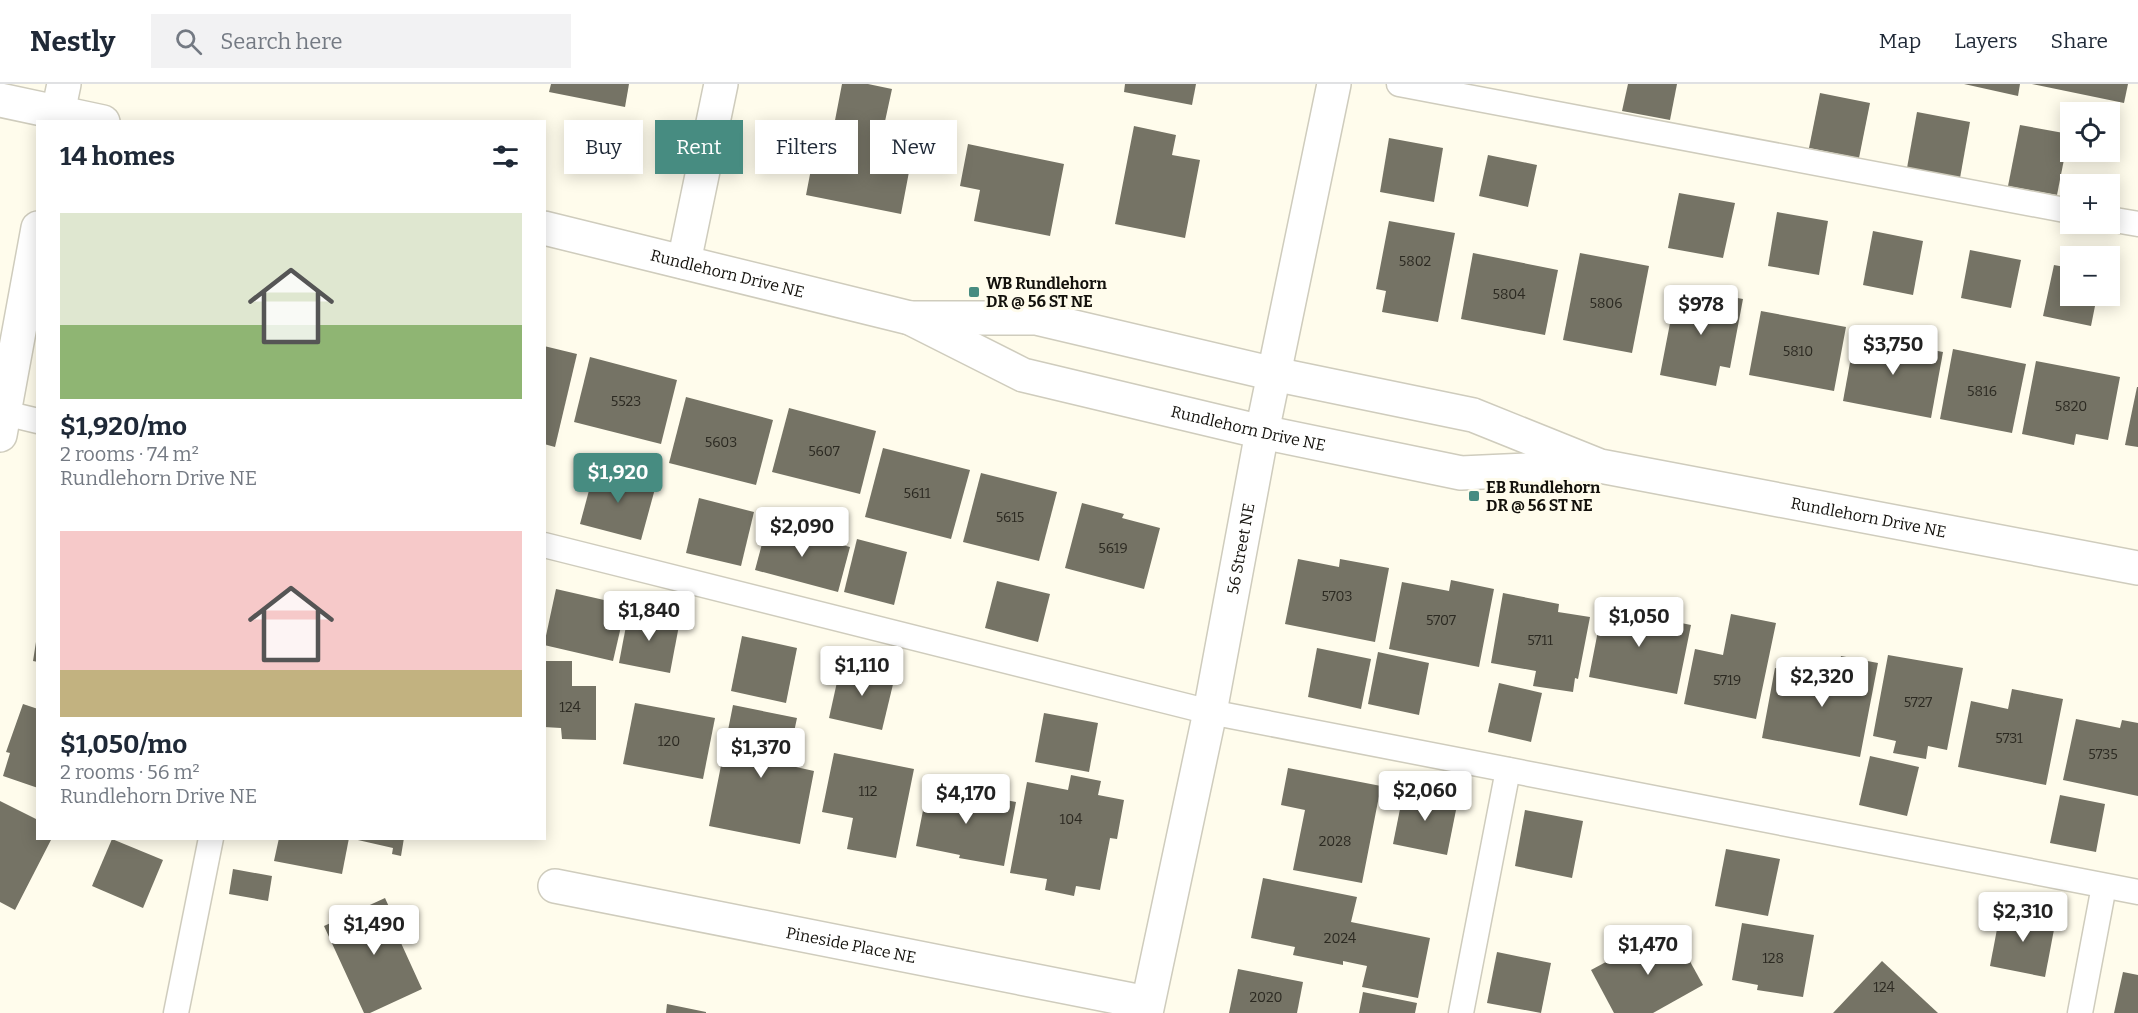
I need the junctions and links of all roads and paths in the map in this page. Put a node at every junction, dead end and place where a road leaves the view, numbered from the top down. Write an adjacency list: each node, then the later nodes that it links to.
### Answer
1 (721, 84): 12 (street)
2 (1334, 84): 14 (street, 56 Street NE)
3 (1399, 84): 7 (lane)
4 (0, 100): 5 (street)
5 (59, 105): 6 (street)
6 (98, 120)
7 (2060, 209)
8 (2120, 221): 9 (lane)
9 (2138, 224)
10 (546, 228): 12 (street, Rundlehorn Drive NE)
11 (36, 239): 15 (street)
12 (684, 262): 13 (street, Rundlehorn Drive NE)
13 (910, 318): 14 (street, Rundlehorn Drive NE); 17 (street, Rundlehorn Drive NE)
14 (1274, 374): 17 (street, 56 Street NE); 18 (street, Rundlehorn Drive NE)
15 (2, 420): 16 (lane)
16 (36, 421)
17 (1262, 432): 18 (street, Rundlehorn Drive NE); 21 (street, 56 Street NE)
18 (1600, 466): 20 (street, Rundlehorn Drive NE)
19 (546, 546): 21 (lane)
20 (2138, 568)
21 (1210, 712): 22 (lane); 27 (street, 56 Street NE)
22 (1508, 770): 25 (lane); 29 (lane)
23 (211, 840): 28 (lane)
24 (555, 886): 27 (street, Pineside Place NE)
25 (2104, 886): 26 (lane); 30 (lane)
26 (2138, 892)
27 (1147, 1008)
28 (176, 1013)
29 (1461, 1013)
30 (2080, 1013)

